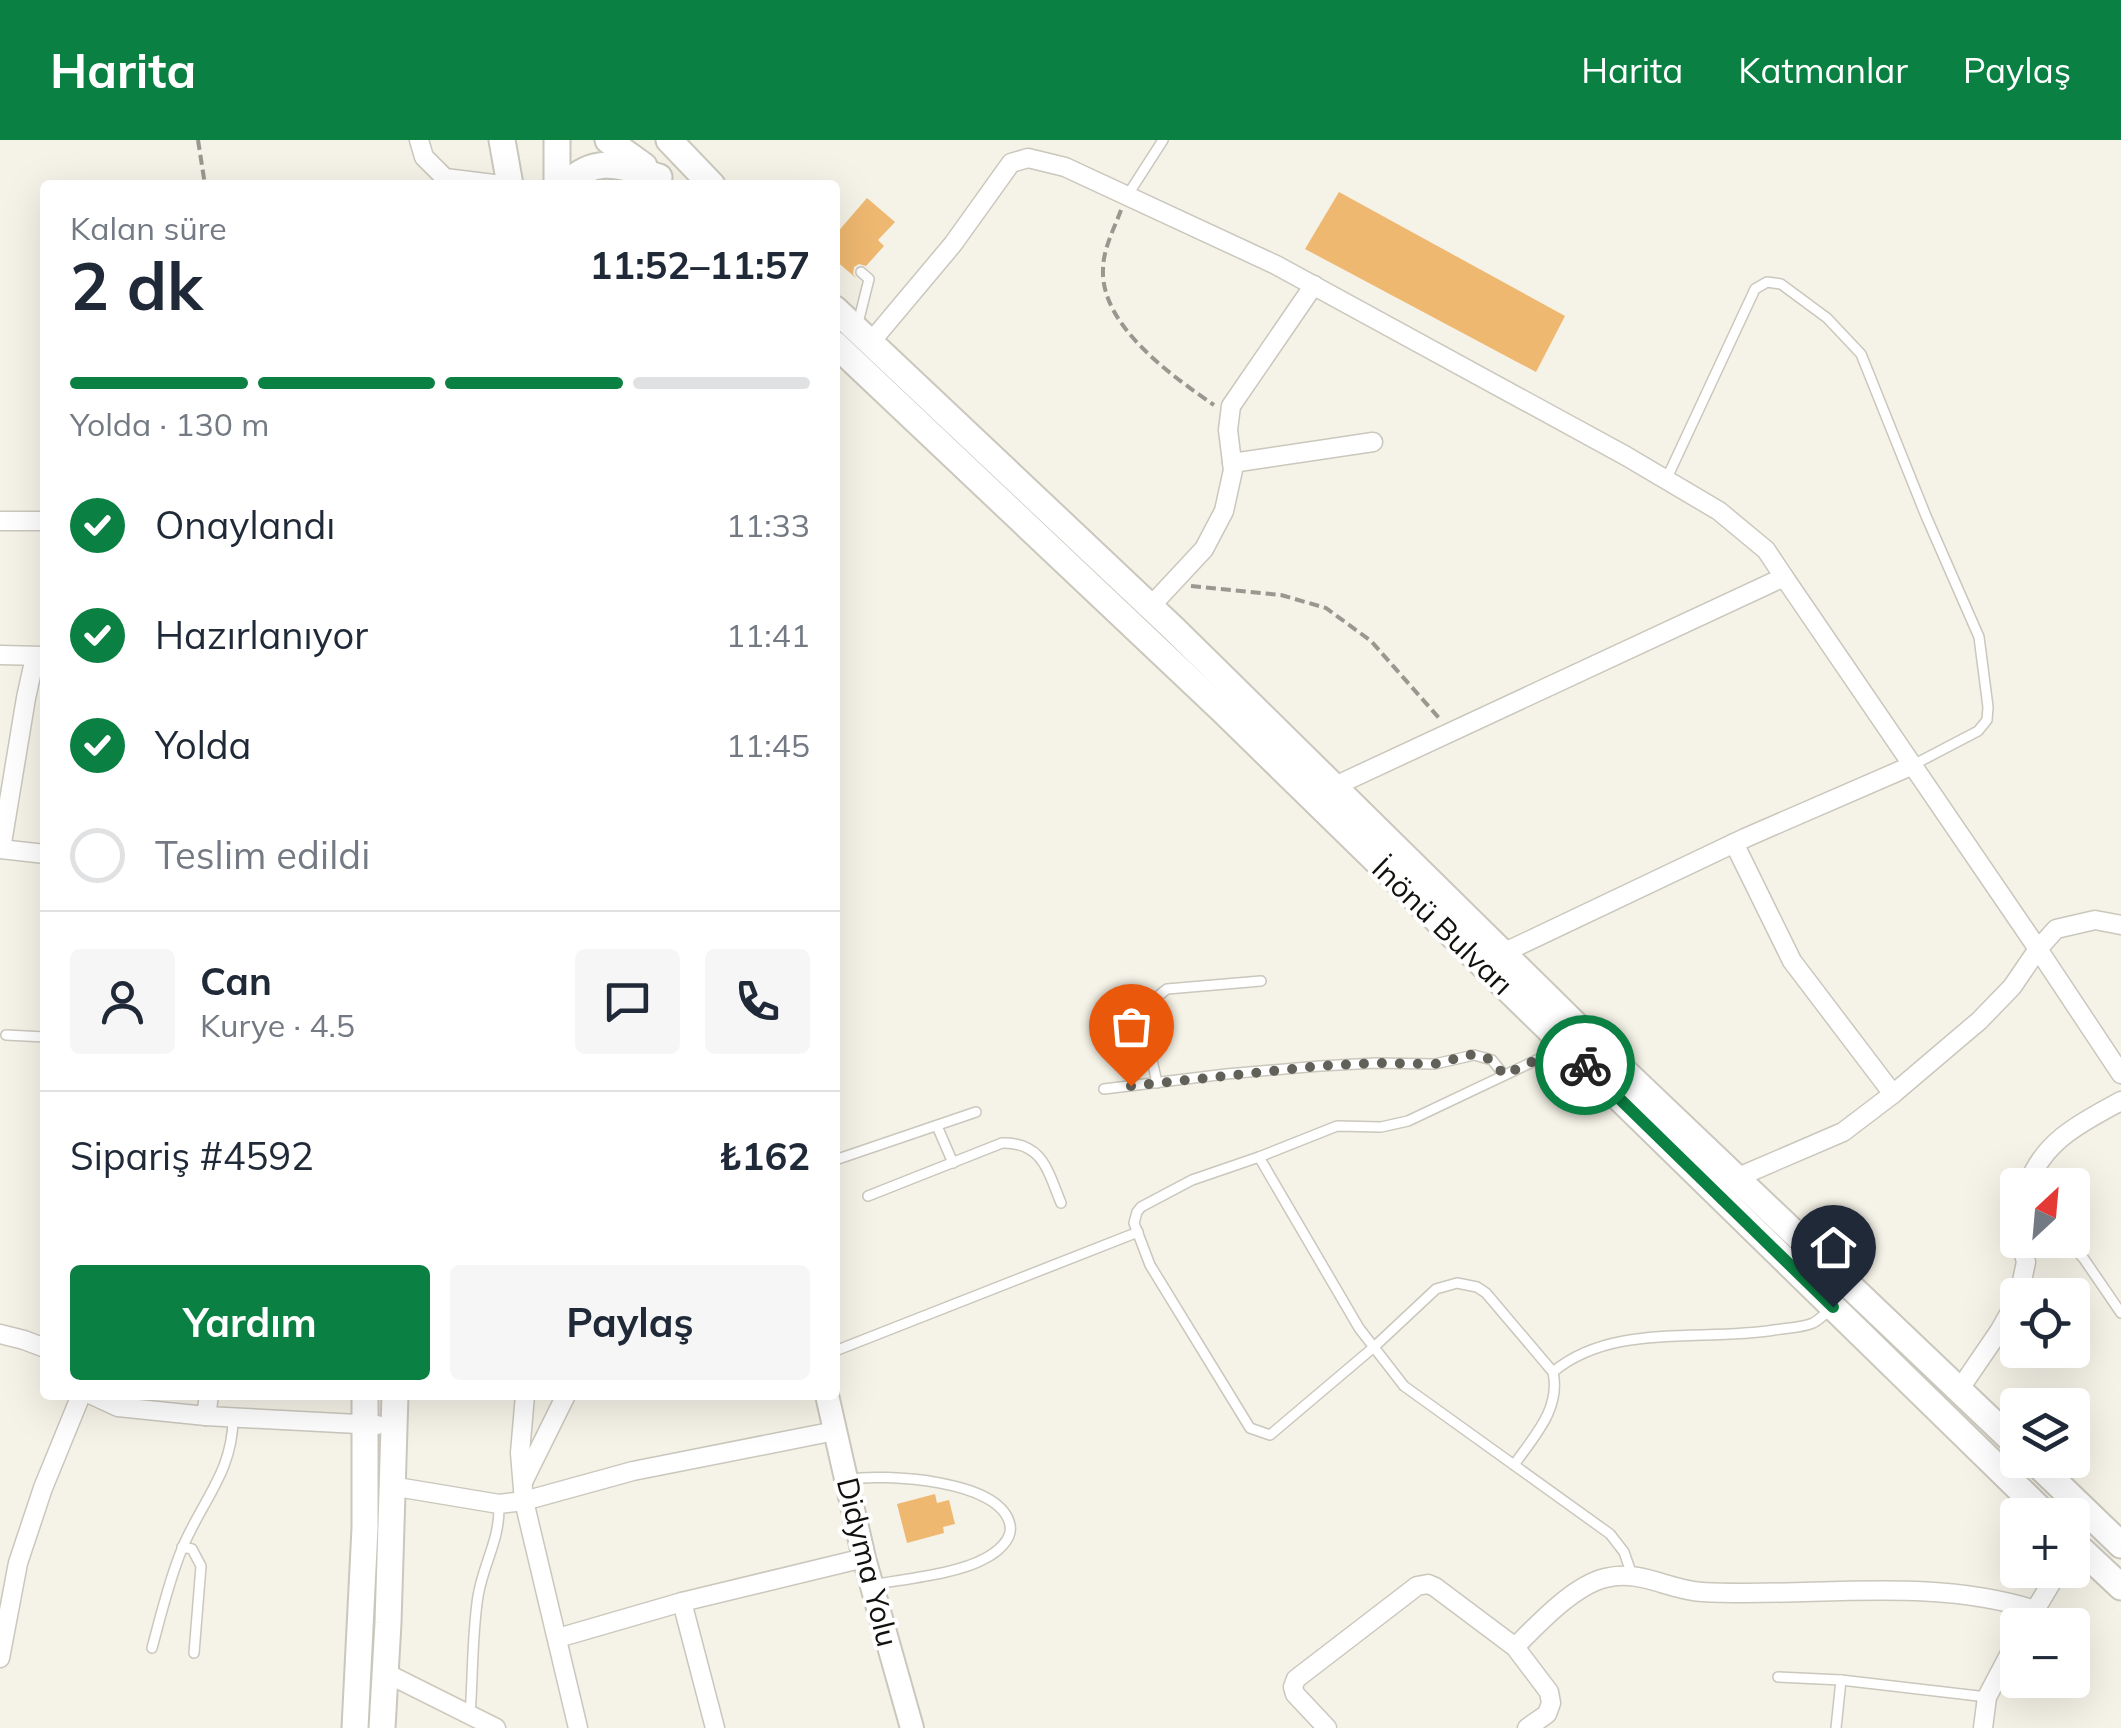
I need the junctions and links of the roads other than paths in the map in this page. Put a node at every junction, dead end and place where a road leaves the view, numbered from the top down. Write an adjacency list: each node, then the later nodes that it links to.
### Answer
1 (420, 140): 7 (street)
2 (502, 140): 8 (main road)
3 (557, 140): 9 (main road)
4 (608, 140): 12 (main road)
5 (669, 140): 13 (main road)
6 (1164, 140): 14 (lane)
7 (461, 180)
8 (509, 180)
9 (557, 180)
10 (570, 180): 11 (main road)
11 (660, 180)
12 (662, 180)
13 (707, 180)
14 (1127, 196): 16 (street); 18 (street)
15 (861, 272): 18 (lane)
16 (1314, 285): 20 (street); 21 (street)
17 (840, 317): 18 (main road, İnönü Bulvarı)
18 (854, 339): 25 (main road, İnönü Bulvarı); 39 (main road, İnönü Bulvarı)
19 (1373, 442): 20 (street)
20 (1232, 463): 25 (street)
21 (1666, 480): 24 (street); 28 (lane)
22 (0, 521): 23 (street)
23 (40, 522)
24 (1784, 577): 28 (street); 29 (street)
25 (1150, 607): 29 (main road, İnönü Bulvarı)
26 (0, 655): 27 (street)
27 (40, 656): 31 (street)
28 (1913, 765): 30 (street); 34 (street)
29 (1334, 786): 35 (main road, İnönü Bulvarı)
30 (1734, 843): 35 (street); 44 (street)
31 (1, 849): 32 (street)
32 (40, 853)
33 (2121, 925): 34 (street)
34 (2038, 950): 40 (street); 44 (street)
35 (1503, 952): 52 (main road, İnönü Bulvarı)
36 (1261, 981): 42 (lane)
37 (6, 1034): 38 (lane)
38 (40, 1037)
39 (1566, 1046): 41 (lane); 57 (main road, İnönü Bulvarı)
40 (2121, 1074)
41 (1504, 1075): 42 (lane); 48 (lane)
42 (1157, 1083): 43 (lane)
43 (1104, 1090)
44 (1893, 1094): 52 (street)
45 (2121, 1101): 51 (street)
46 (976, 1112): 47 (lane)
47 (937, 1126): 49 (lane); 50 (lane)
48 (1259, 1157): 55 (lane); 62 (lane)
49 (840, 1158)
50 (953, 1163): 53 (lane); 54 (lane)
51 (2033, 1168)
52 (1736, 1178): 65 (main road, İnönü Bulvarı)
53 (868, 1196)
54 (1062, 1203)
55 (1138, 1232): 62 (lane); 63 (lane)
56 (2083, 1258): 58 (lane)
57 (1833, 1307): 64 (lane); 85 (main road, İnönü Bulvarı)
58 (2121, 1313)
59 (2000, 1330): 65 (street)
60 (0, 1334): 61 (street)
61 (40, 1346)
62 (1374, 1348): 64 (lane); 80 (lane)
63 (840, 1349)
64 (1553, 1372): 80 (lane)
65 (1959, 1390): 78 (main road, İnönü Bulvarı)
66 (79, 1400): 103 (street)
67 (103, 1400): 74 (street)
68 (208, 1400): 74 (street)
69 (365, 1400): 77 (main road)
70 (394, 1400): 76 (main road)
71 (525, 1400): 83 (street)
72 (564, 1400): 83 (street)
73 (828, 1400): 79 (street, Didyma Yolu)
74 (206, 1416): 75 (street)
75 (233, 1418): 77 (street); 91 (lane)
76 (392, 1424): 77 (street); 84 (main road)
77 (365, 1425): 110 (main road)
78 (2000, 1429)
79 (835, 1432): 82 (street, Didyma Yolu); 86 (street)
80 (1514, 1464): 94 (lane)
81 (2052, 1478): 88 (main road)
82 (846, 1480): 92 (street, Didyma Yolu); 95 (lane)
83 (524, 1481): 86 (street)
84 (391, 1486): 87 (street); 105 (main road)
85 (2029, 1498)
86 (524, 1501): 87 (street); 99 (street)
87 (499, 1504): 109 (lane)
88 (2096, 1521): 89 (main road); 90 (main road)
89 (2090, 1527)
90 (2121, 1545)
91 (182, 1548): 101 (lane); 102 (lane)
92 (864, 1558): 95 (street, Didyma Yolu); 97 (street)
93 (2090, 1560): 96 (main road)
94 (1632, 1575): 98 (street); 100 (street)
95 (872, 1585): 115 (street, Didyma Yolu)
96 (2121, 1588)
97 (682, 1602): 99 (street); 114 (street)
98 (2019, 1608)
99 (558, 1638): 113 (street)
100 (1516, 1647): 116 (street); 117 (street)
101 (152, 1648)
102 (194, 1653)
103 (0, 1658)
104 (2000, 1672): 108 (street)
105 (386, 1674): 109 (street); 111 (main road)
106 (1778, 1676): 107 (lane)
107 (1841, 1680): 108 (lane); 118 (lane)
108 (1987, 1697): 119 (street)
109 (470, 1715): 112 (street)
110 (354, 1728)
111 (382, 1728)
112 (496, 1728)
113 (578, 1728)
114 (715, 1728)
115 (912, 1728)
116 (1327, 1728)
117 (1526, 1728)
118 (1836, 1728)
119 (1984, 1728)

